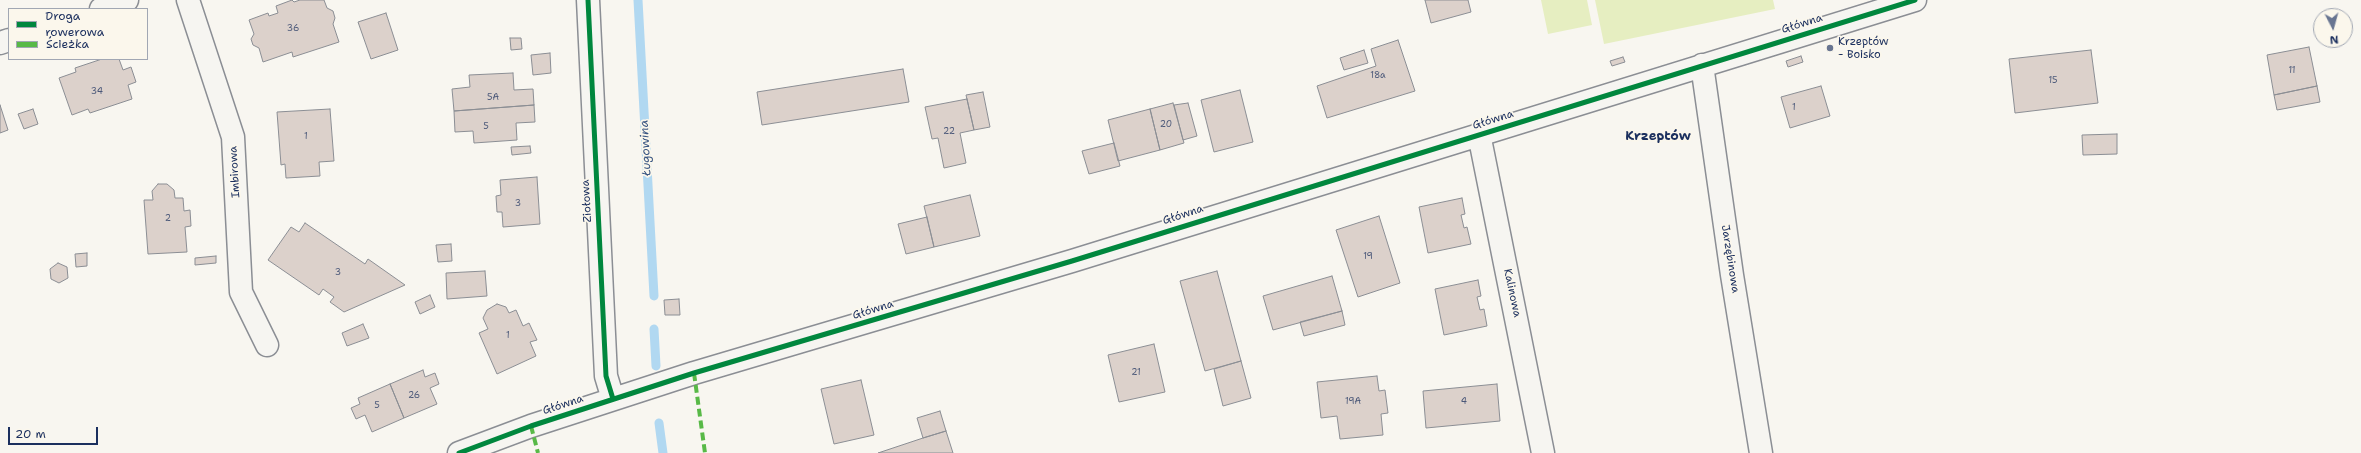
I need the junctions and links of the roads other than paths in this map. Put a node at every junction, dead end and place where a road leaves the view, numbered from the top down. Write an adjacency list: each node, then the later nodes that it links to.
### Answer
1 (128, 0): 5 (street)
2 (188, 0): 8 (street, Imbirowa)
3 (588, 0): 9 (street, Ziołowa)
4 (1915, 0): 6 (street, Główna)
5 (104, 8)
6 (1702, 65): 7 (street, Główna); 12 (street, Jarzębinowa)
7 (1479, 134): 9 (street, Główna); 11 (street, Kalinowa)
8 (267, 345)
9 (613, 399): 10 (street, Główna)
10 (459, 453)
11 (1543, 453)
12 (1761, 453)

